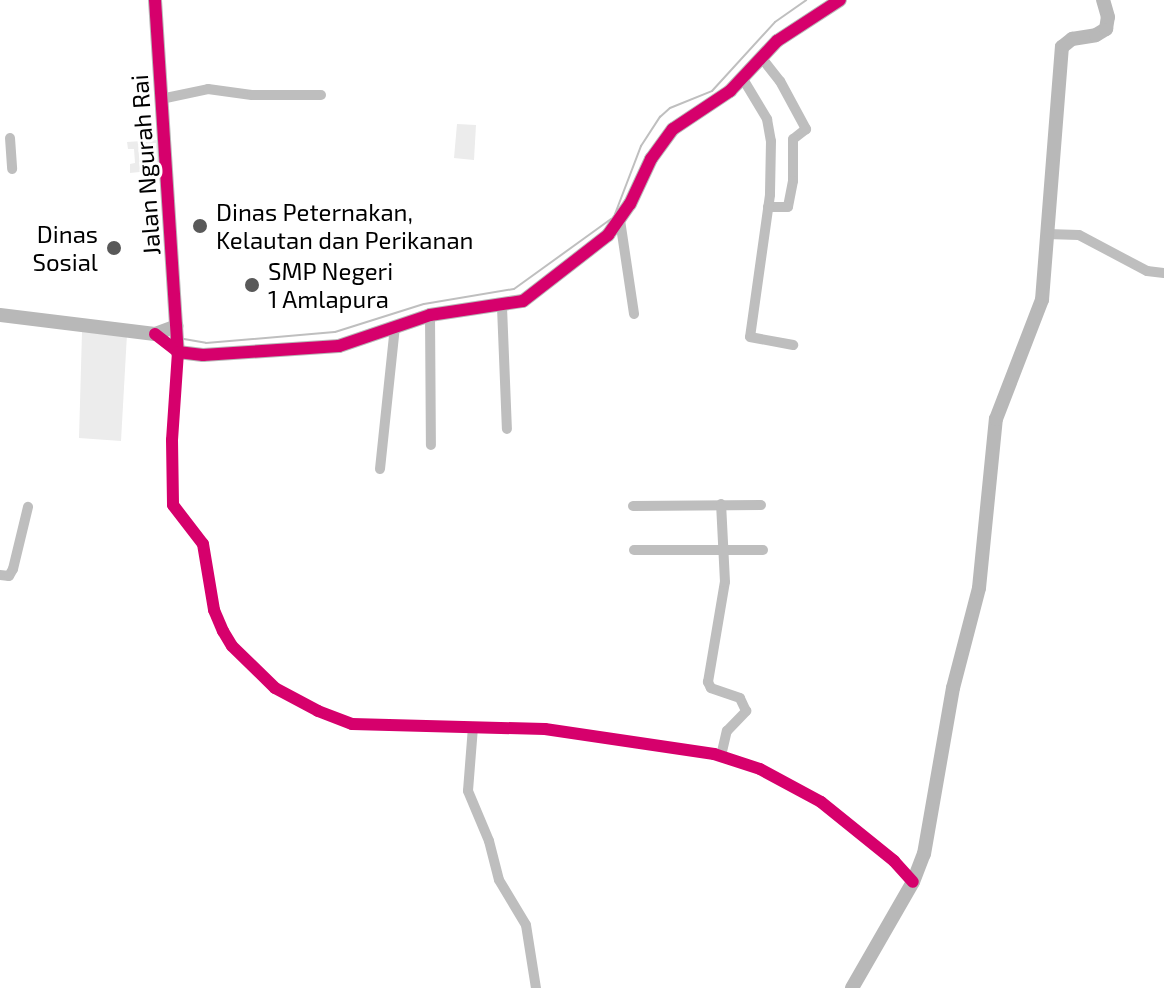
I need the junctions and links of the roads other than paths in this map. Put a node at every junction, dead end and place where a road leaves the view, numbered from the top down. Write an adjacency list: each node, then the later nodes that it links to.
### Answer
1 (155, 0): 7 (street, Jalan Ngurah Rai)
2 (840, 0): 4 (street)
3 (1103, 0): 13 (street)
4 (761, 57): 5 (street); 11 (street)
5 (743, 79): 11 (street); 12 (street)
6 (321, 95): 7 (street)
7 (161, 99): 19 (street, Jalan Ngurah Rai)
8 (10, 138): 9 (street)
9 (5, 154): 10 (street)
10 (12, 169)
11 (768, 207): 22 (street)
12 (620, 220): 15 (street); 16 (street)
13 (1047, 234): 14 (street); 37 (street)
14 (1164, 273)
15 (502, 307): 18 (street); 24 (street)
16 (634, 314)
17 (0, 315): 21 (street)
18 (430, 315): 20 (street); 25 (street)
19 (177, 326): 21 (street); 23 (street, Jalan Ngurah Rai)
20 (395, 326): 23 (street); 26 (street)
21 (155, 334): 23 (street)
22 (793, 345)
23 (178, 352): 35 (street)
24 (507, 429)
25 (431, 445)
26 (380, 469)
27 (721, 504): 28 (street); 29 (street); 32 (street)
28 (761, 505)
29 (633, 506)
30 (28, 507): 34 (street)
31 (634, 550): 32 (street)
32 (723, 550): 33 (street); 36 (street)
33 (763, 550)
34 (0, 575)
35 (473, 727): 36 (street); 38 (street)
36 (721, 756): 37 (street)
37 (913, 882): 39 (street)
38 (536, 988)
39 (852, 988)

